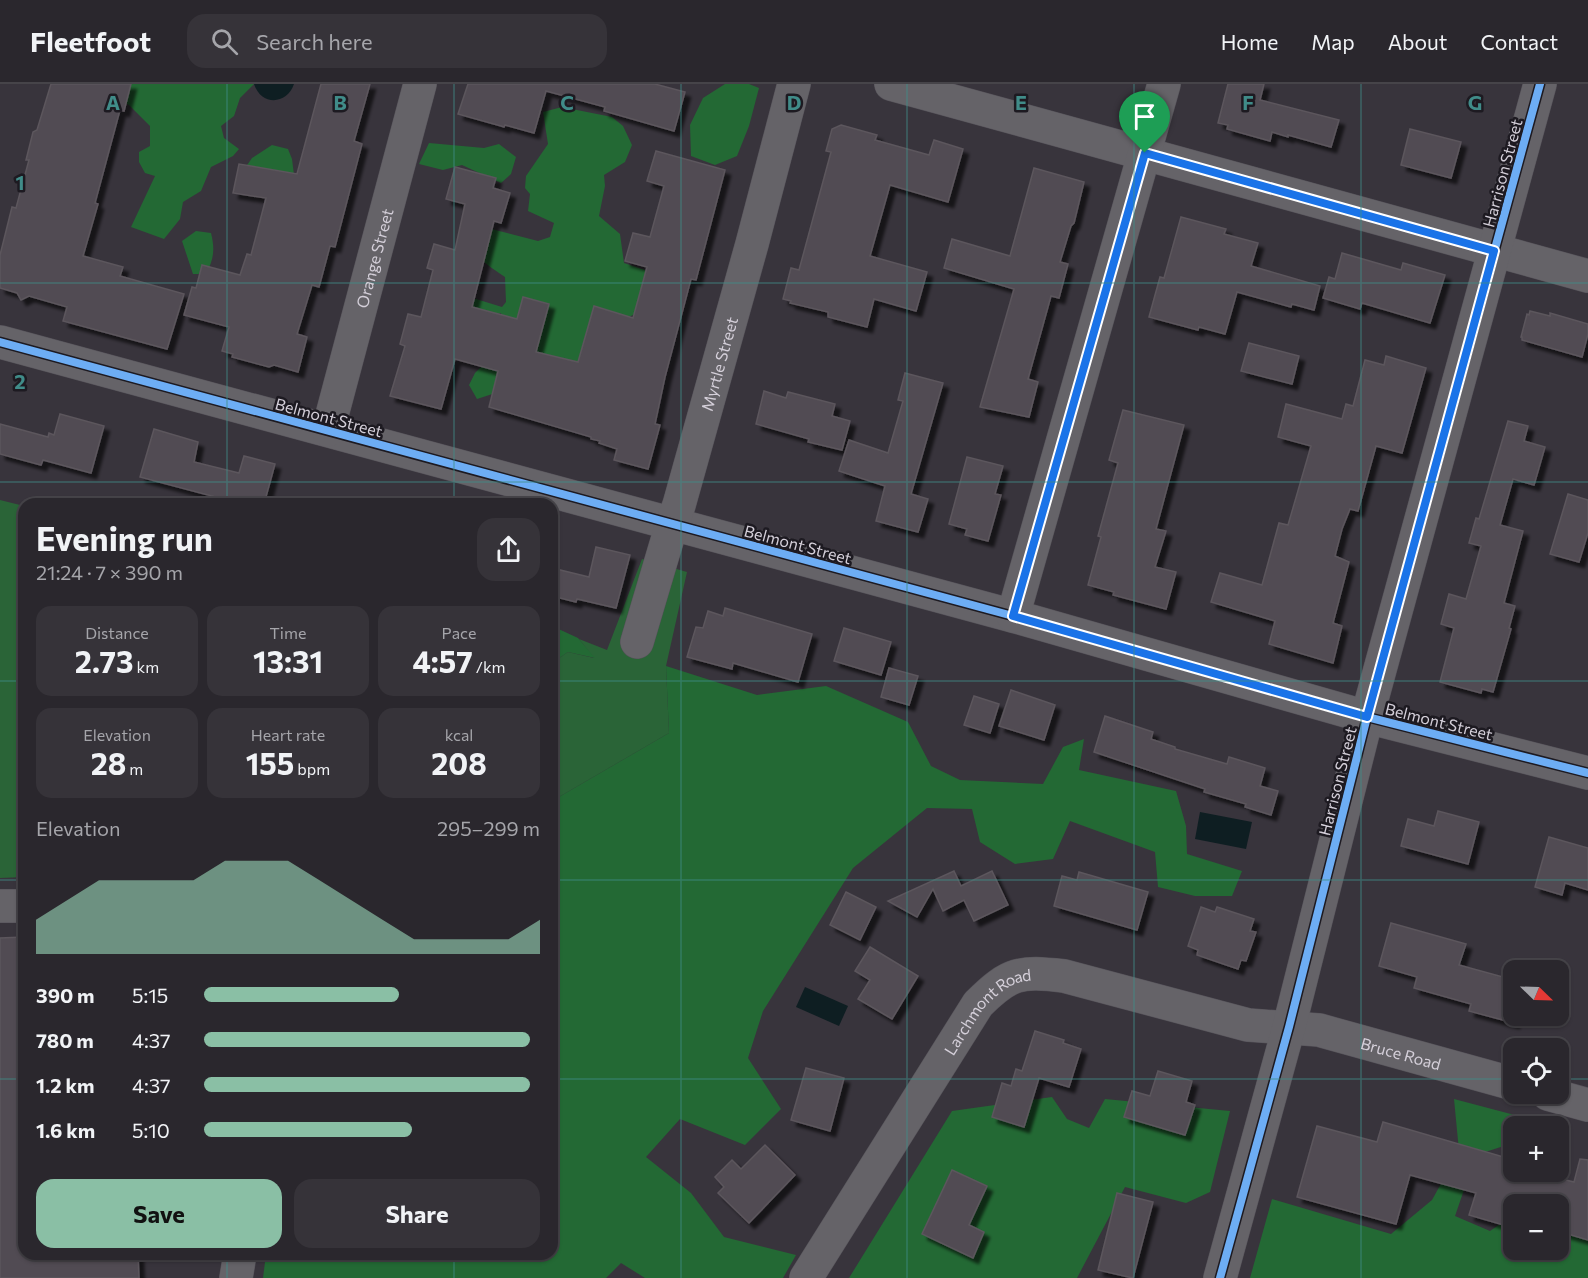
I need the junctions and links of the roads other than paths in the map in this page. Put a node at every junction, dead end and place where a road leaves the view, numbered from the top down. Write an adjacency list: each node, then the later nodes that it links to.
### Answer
1 (420, 84): 10 (street, Orange Street)
2 (794, 84): 11 (street, Myrtle Street)
3 (891, 84): 6 (street)
4 (1164, 84): 6 (street)
5 (1540, 84): 7 (street, Harrison Street)
6 (1145, 153): 7 (street); 12 (street)
7 (1494, 251): 8 (street); 14 (street, Harrison Street)
8 (1588, 276)
9 (0, 342): 10 (street, Belmont Street)
10 (328, 430): 11 (street, Belmont Street)
11 (672, 524): 12 (street, Belmont Street); 13 (street, Myrtle Street)
12 (1013, 616): 14 (street, Belmont Street)
13 (637, 642)
14 (1367, 717): 15 (street, Belmont Street); 18 (street, Harrison Street)
15 (1588, 773)
16 (0, 906): 17 (street)
17 (18, 906)
18 (1288, 1027): 19 (street, Bruce Road); 24 (street, Larchmont Road); 25 (street, Harrison Street)
19 (1503, 1081)
20 (1569, 1100): 21 (street)
21 (1588, 1105)
22 (239, 1260): 23 (street)
23 (236, 1278)
24 (806, 1278)
25 (1220, 1278)

